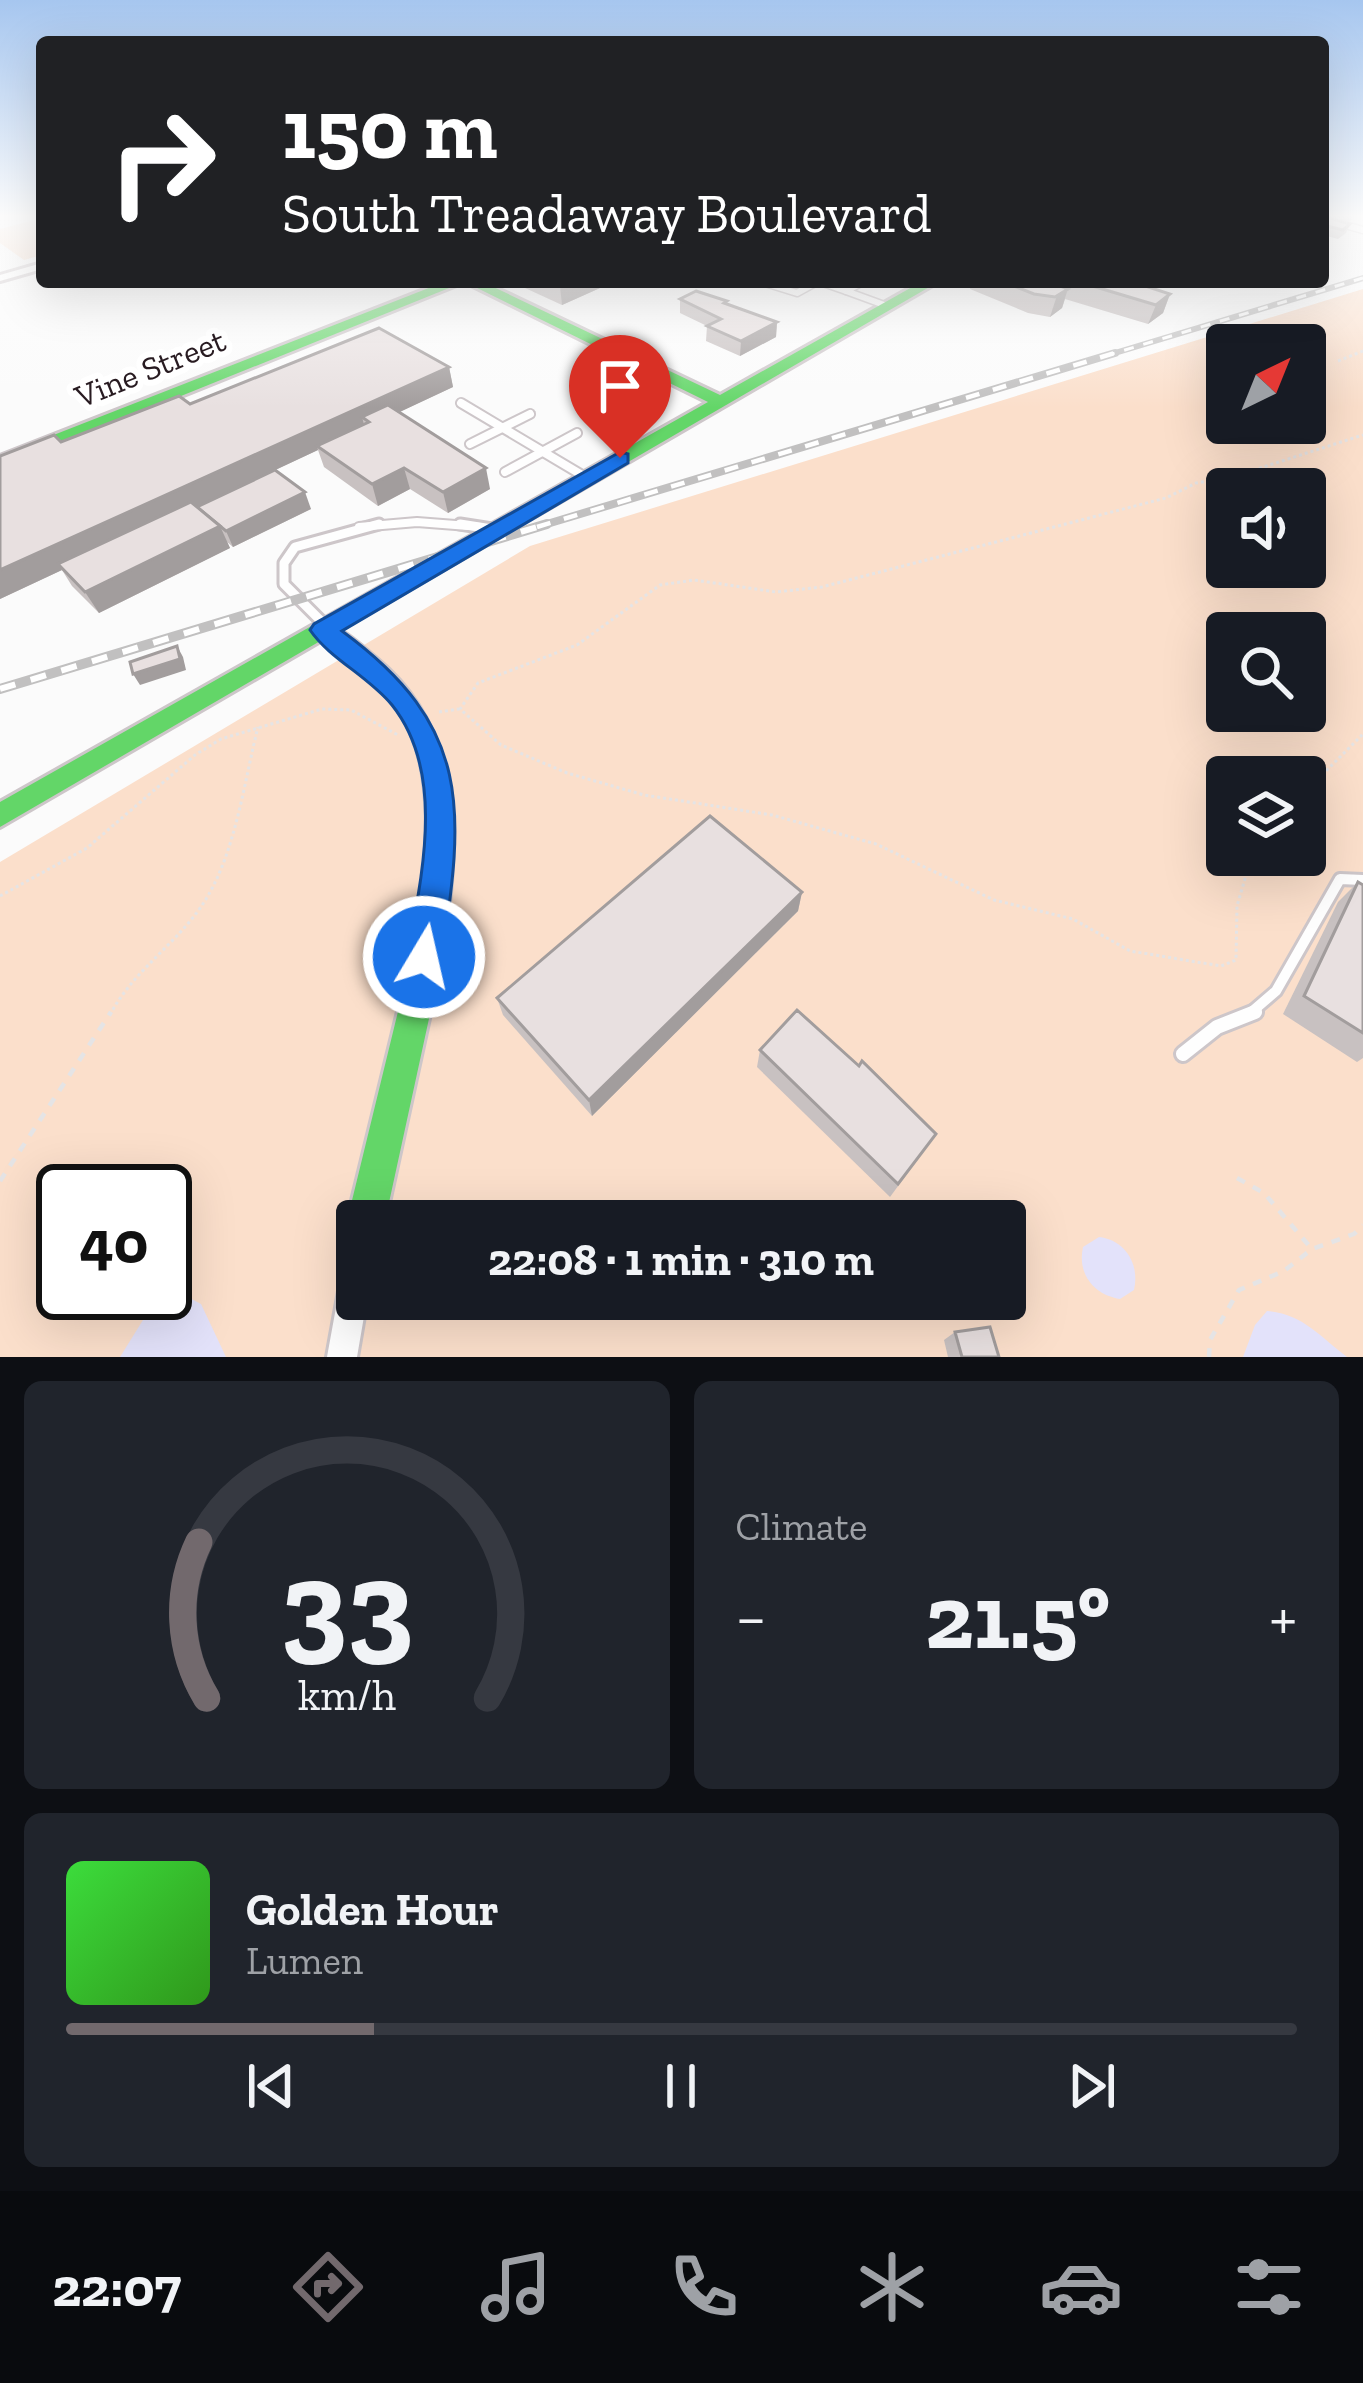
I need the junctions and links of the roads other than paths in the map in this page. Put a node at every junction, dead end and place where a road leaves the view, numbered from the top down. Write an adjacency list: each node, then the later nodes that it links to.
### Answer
1 (443, 288): 15 (street, Vine Street)
2 (484, 288): 8 (street)
3 (837, 288): 6 (lane)
4 (852, 288): 6 (lane)
5 (920, 288): 7 (street)
6 (846, 291): 7 (lane)
7 (887, 306): 8 (street)
8 (719, 401): 17 (street)
9 (460, 403): 11 (lane)
10 (530, 414): 11 (lane)
11 (503, 428): 13 (lane); 14 (lane)
12 (578, 433): 14 (lane)
13 (470, 444)
14 (543, 452): 16 (lane); 17 (lane)
15 (0, 463)
16 (505, 472)
17 (587, 478): 18 (street)
18 (497, 530): 19 (street); 19 (lane)
19 (326, 629): 20 (street); 23 (street)
20 (0, 816)
21 (1363, 880): 22 (lane)
22 (1183, 1054)
23 (371, 1200)
24 (348, 1320): 25 (street)
25 (342, 1357)

